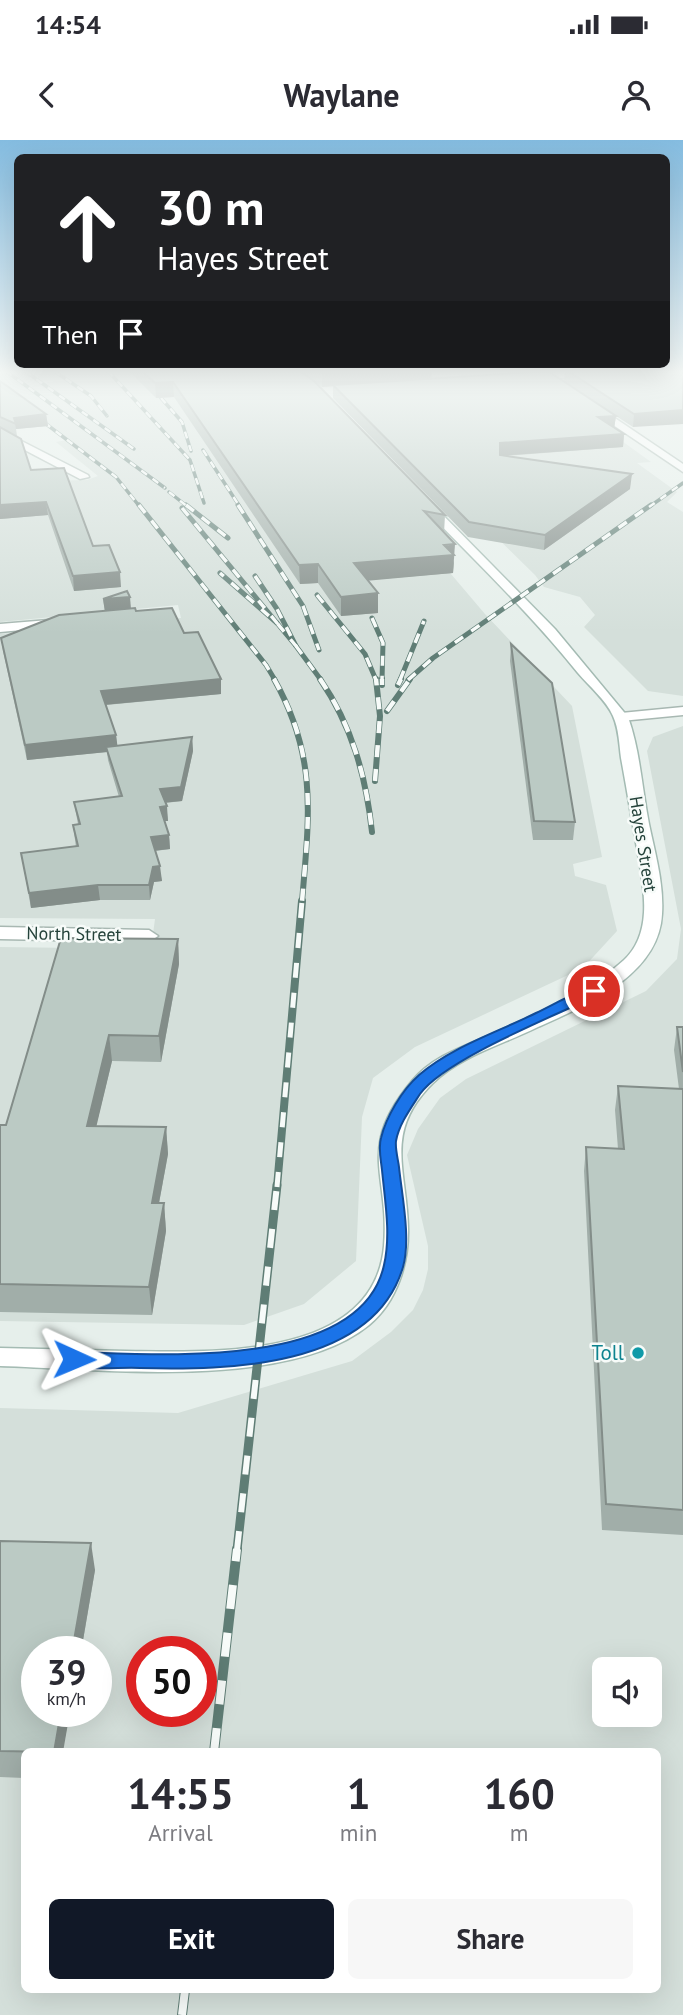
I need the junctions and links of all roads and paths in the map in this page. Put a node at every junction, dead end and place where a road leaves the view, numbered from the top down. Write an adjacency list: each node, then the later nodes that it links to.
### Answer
1 (48, 458): 4 (main road)
2 (668, 458): 3 (main road)
3 (683, 469)
4 (83, 477)
5 (414, 491): 9 (main road, Hayes Street)
6 (69, 622): 7 (main road)
7 (0, 628)
8 (683, 711): 9 (main road)
9 (621, 717): 12 (main road, Hayes Street)
10 (0, 933): 11 (main road, North Street)
11 (149, 936)
12 (0, 1357)

